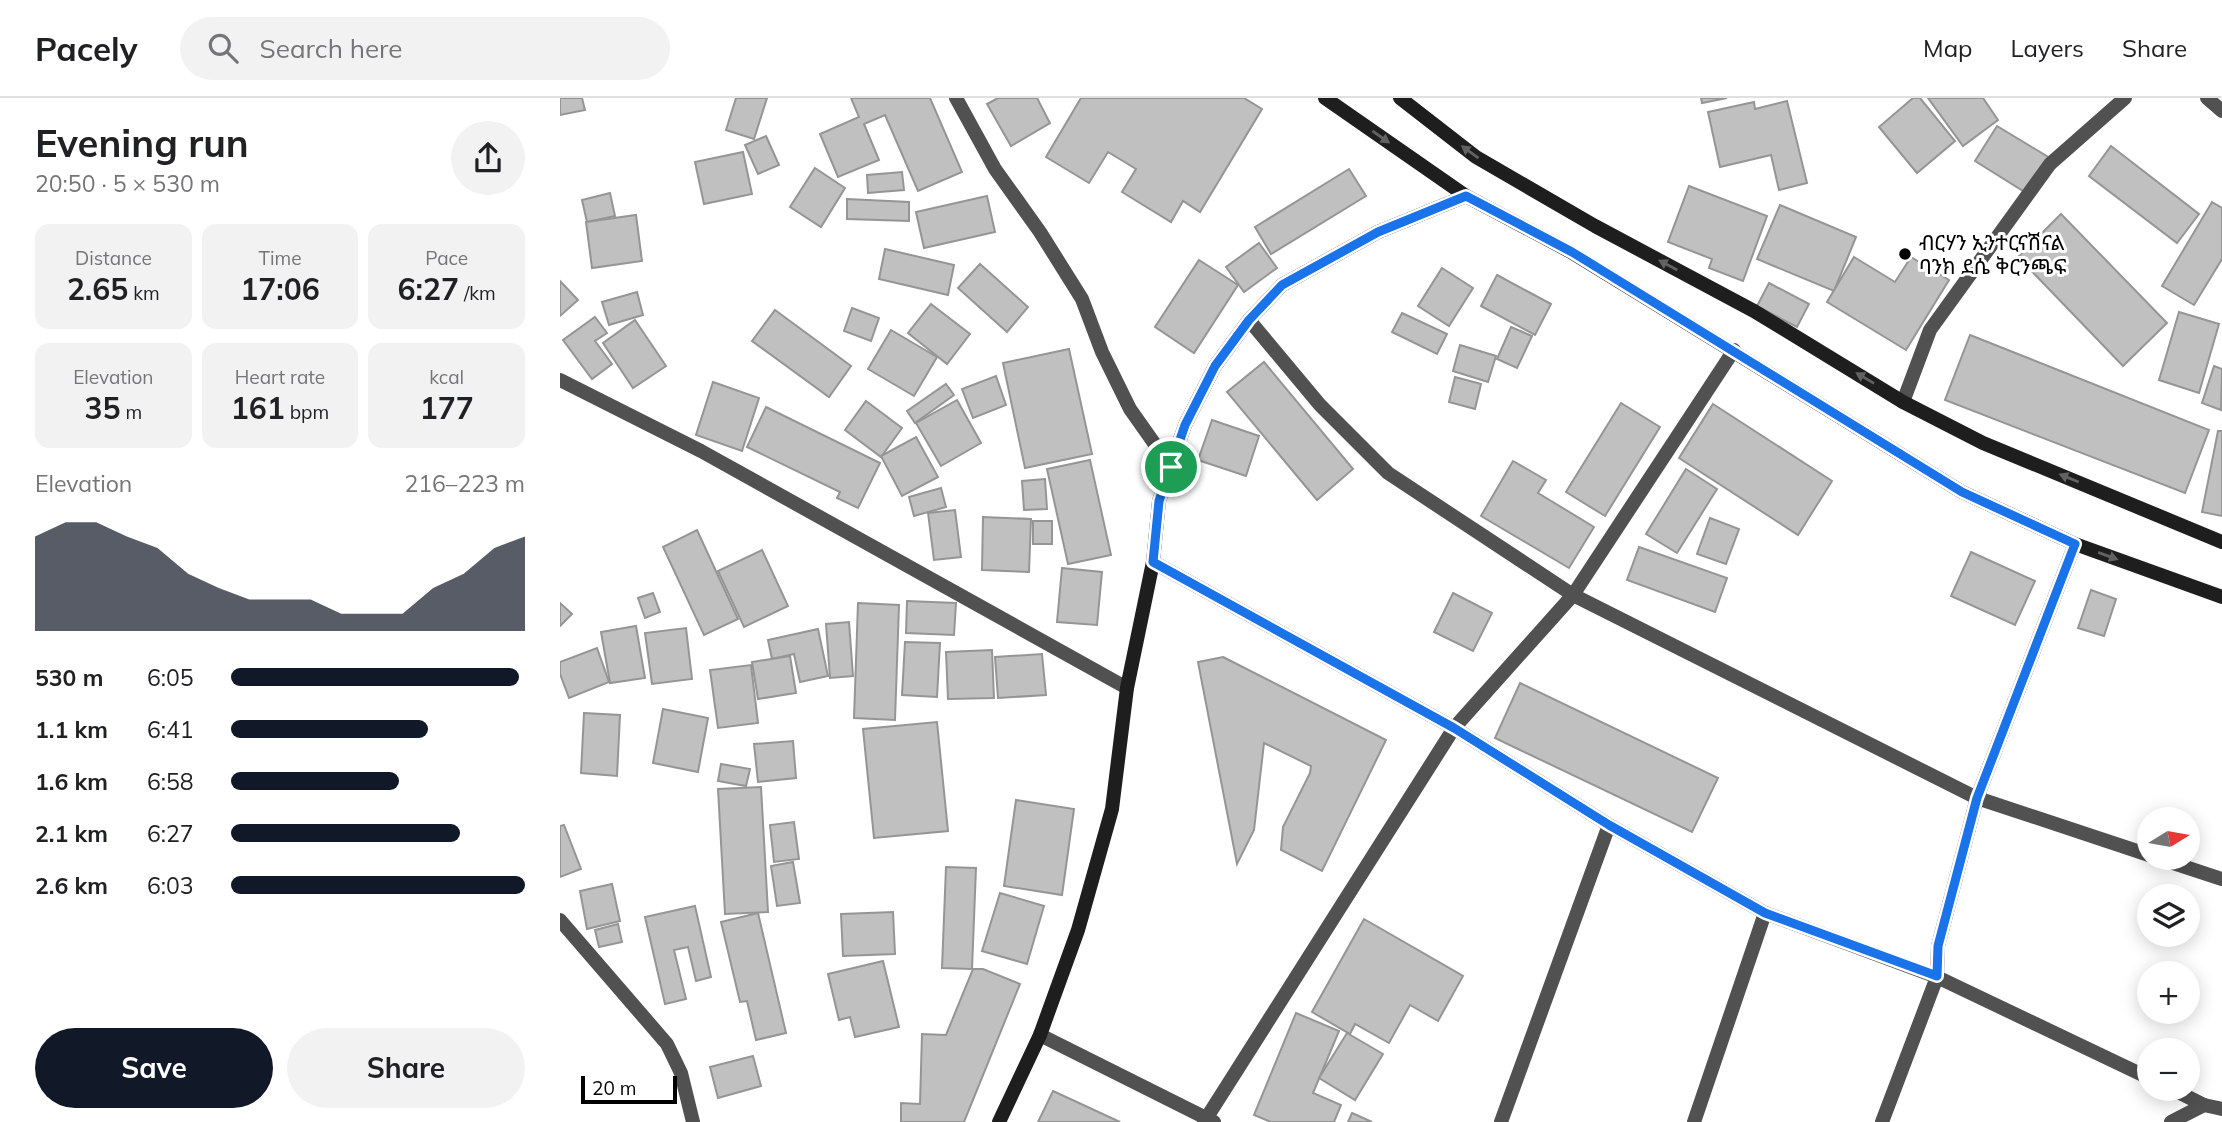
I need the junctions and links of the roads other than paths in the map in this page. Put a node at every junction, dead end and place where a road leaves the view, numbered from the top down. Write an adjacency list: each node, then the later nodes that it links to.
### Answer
1 (956, 98): 12 (street)
2 (1325, 98): 7 (street, one-way to 7)
3 (1400, 98): 11 (street, one-way to 3)
4 (2125, 98): 11 (street)
5 (2207, 98): 6 (street)
6 (2222, 111)
7 (1466, 196): 8 (street); 9 (street)
8 (1249, 320): 12 (street); 16 (street)
9 (1734, 350): 14 (street); 16 (street)
10 (560, 380): 18 (street)
11 (1903, 402): 13 (street, one-way to 11)
12 (1171, 467): 15 (street)
13 (2222, 542)
14 (2075, 544): 17 (street, one-way to 17); 20 (street)
15 (1153, 562): 18 (street); 19 (street)
16 (1573, 594): 19 (street); 20 (street)
17 (2222, 597)
18 (1126, 688): 28 (street)
19 (1454, 728): 21 (street); 33 (street)
20 (1977, 798): 22 (street); 27 (street)
21 (1609, 825): 25 (street); 36 (street)
22 (2137, 851)
23 (2195, 870): 24 (street)
24 (2222, 879)
25 (1765, 913): 27 (street); 37 (street)
26 (560, 920): 34 (street)
27 (1937, 976): 29 (street); 38 (street)
28 (1040, 1035): 33 (street); 35 (street)
29 (2137, 1073)
30 (2196, 1101): 31 (street)
31 (2204, 1105): 32 (street); 39 (street)
32 (2222, 1109)
33 (1208, 1121)
34 (693, 1122)
35 (999, 1122)
36 (1501, 1122)
37 (1694, 1122)
38 (1882, 1122)
39 (2171, 1122)

